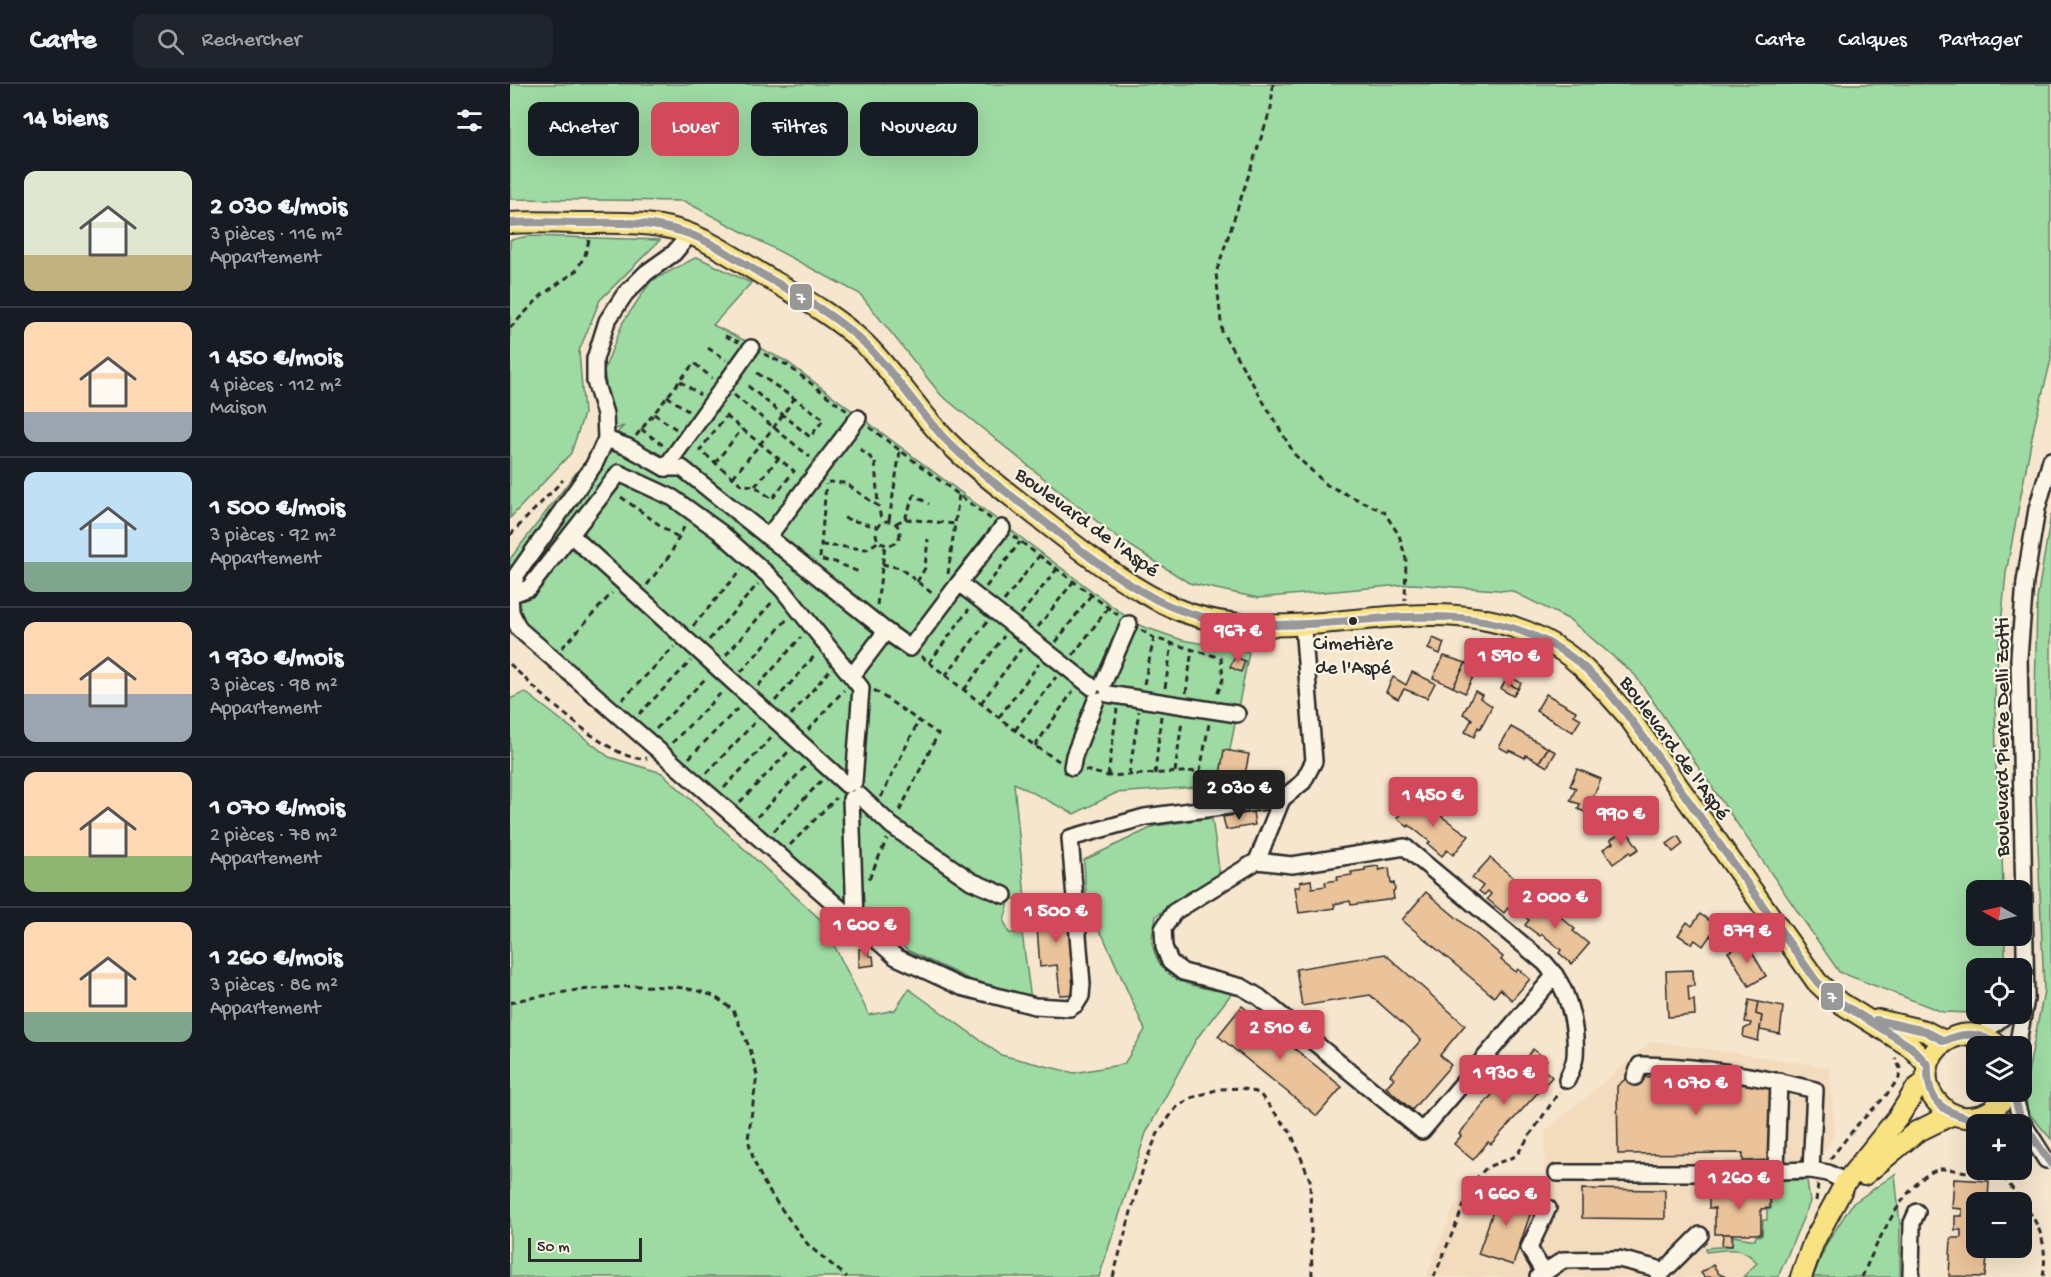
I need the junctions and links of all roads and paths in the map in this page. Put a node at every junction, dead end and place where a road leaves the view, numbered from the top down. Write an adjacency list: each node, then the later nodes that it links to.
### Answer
1 (1273, 84): 66 (path)
2 (510, 223): 3 (main road, Boulevard de l'Aspé)
3 (591, 223): 4 (main road, Boulevard de l'Aspé); 5 (path)
4 (690, 234): 23 (street); 68 (main road, Boulevard de l'Aspé)
5 (510, 328)
6 (724, 336): 8 (path)
7 (708, 348): 9 (path)
8 (751, 348): 9 (street); 18 (path)
9 (737, 368): 15 (street)
10 (757, 373): 14 (path)
11 (680, 381): 15 (path)
12 (748, 386): 17 (path)
13 (668, 396): 19 (path)
14 (794, 399): 17 (path); 17 (path)
15 (712, 403): 19 (street)
16 (654, 414): 22 (path)
17 (783, 415): 24 (path)
18 (858, 418): 26 (path); 34 (street)
19 (700, 420): 22 (street)
20 (641, 429): 27 (path)
21 (742, 429): 24 (path); 30 (path); 30 (path)
22 (687, 437): 27 (street)
23 (606, 439): 31 (street); 63 (street)
24 (760, 444): 28 (path); 33 (path)
25 (860, 449): 39 (path)
26 (900, 451): 36 (path); 43 (path)
27 (675, 454): 31 (street)
28 (778, 459): 35 (path); 35 (path)
29 (2051, 460): 95 (street, Boulevard Pierre Delli Zotti)
30 (715, 463): 33 (path)
31 (665, 468): 51 (street)
32 (566, 477): 49 (path)
33 (733, 477): 35 (path)
34 (821, 478): 39 (path); 51 (street); 55 (path)
35 (756, 486)
36 (959, 495): 46 (path); 48 (path)
37 (621, 497): 52 (path)
38 (929, 504): 42 (path)
39 (878, 506): 44 (path)
40 (693, 512): 50 (street); 52 (path); 73 (street)
41 (844, 518): 47 (path)
42 (905, 519): 45 (path); 46 (path)
43 (889, 520): 44 (path); 45 (path)
44 (882, 522): 47 (path)
45 (896, 523): 56 (path)
46 (955, 524): 62 (path)
47 (877, 527): 54 (path)
48 (1002, 528): 62 (street); 67 (path)
49 (510, 536)
50 (572, 536): 60 (street); 63 (street)
51 (768, 537): 58 (street)
52 (679, 539): 64 (path)
53 (928, 539): 61 (path)
54 (879, 541): 55 (path); 56 (path)
55 (821, 545): 58 (path)
56 (885, 545): 57 (path)
57 (882, 564): 61 (path); 69 (path)
58 (818, 567): 59 (path); 69 (street)
59 (859, 572)
60 (623, 582): 64 (street); 71 (path)
61 (918, 582): 65 (path)
62 (959, 583): 65 (street); 74 (street)
63 (510, 595): 71 (street)
64 (639, 596): 80 (street)
65 (944, 603): 70 (street)
66 (1405, 603)
67 (1129, 624): 74 (street); 75 (path)
68 (1303, 625): 85 (street); 98 (main road, Boulevard de l'Aspé)
69 (880, 626): 70 (street); 73 (street)
70 (910, 648): 78 (path)
71 (553, 658): 79 (street)
72 (510, 664): 79 (path)
73 (857, 682): 77 (path); 84 (street)
74 (1100, 690): 75 (street); 78 (path); 81 (street); 83 (path)
75 (1211, 710): 76 (street); 83 (path)
76 (1237, 714)
77 (919, 720): 86 (path); 88 (path)
78 (1035, 746): 81 (path)
79 (663, 753): 87 (street)
80 (816, 756): 82 (street); 87 (path)
81 (1072, 767): 83 (path)
82 (832, 770): 84 (street); 89 (path)
83 (1108, 776)
84 (851, 791): 86 (street); 90 (path); 92 (street)
85 (1282, 799): 91 (street); 94 (street)
86 (875, 810): 88 (street)
87 (748, 826): 89 (street)
88 (892, 826): 92 (path); 93 (street)
89 (764, 841): 90 (street)
90 (780, 854): 94 (street)
91 (1257, 861): 96 (street); 96 (street)
92 (854, 894): 94 (street)
93 (1004, 895)
94 (855, 920)
95 (2023, 958)
96 (1555, 975): 105 (street)
97 (510, 1003): 124 (path)
98 (1867, 1019): 101 (main road, Boulevard de l'Aspé); 103 (main road, Boulevard de l'Aspé)
99 (1995, 1024): 100 (street)
100 (1981, 1035): 101 (main road)
101 (1944, 1041): 103 (main road)
102 (1892, 1053): 112 (path)
103 (1928, 1073): 109 (main road, Boulevard de l'Aspé); 117 (main road)
104 (1635, 1077): 106 (street)
105 (1567, 1080): 127 (path)
106 (1779, 1081): 114 (street); 115 (street)
107 (2001, 1102): 109 (main road)
108 (2016, 1102): 113 (street)
109 (1962, 1116): 110 (street); 120 (main road)
110 (1966, 1117)
111 (2032, 1149): 113 (street)
112 (1829, 1159)
113 (2049, 1162)
114 (1776, 1170): 115 (street); 116 (street)
115 (1811, 1170): 117 (street)
116 (1557, 1173)
117 (1846, 1182): 120 (main road)
118 (1548, 1208): 122 (street)
119 (1917, 1212): 130 (street)
120 (1830, 1213): 128 (main road)
121 (1700, 1234): 123 (street)
122 (1541, 1275): 123 (street)
123 (1660, 1276)
124 (847, 1277)
125 (1113, 1277): 126 (path)
126 (1312, 1277)
127 (1434, 1277)
128 (1801, 1277)
129 (1862, 1277): 131 (path)
130 (1911, 1277)
131 (2043, 1277)

